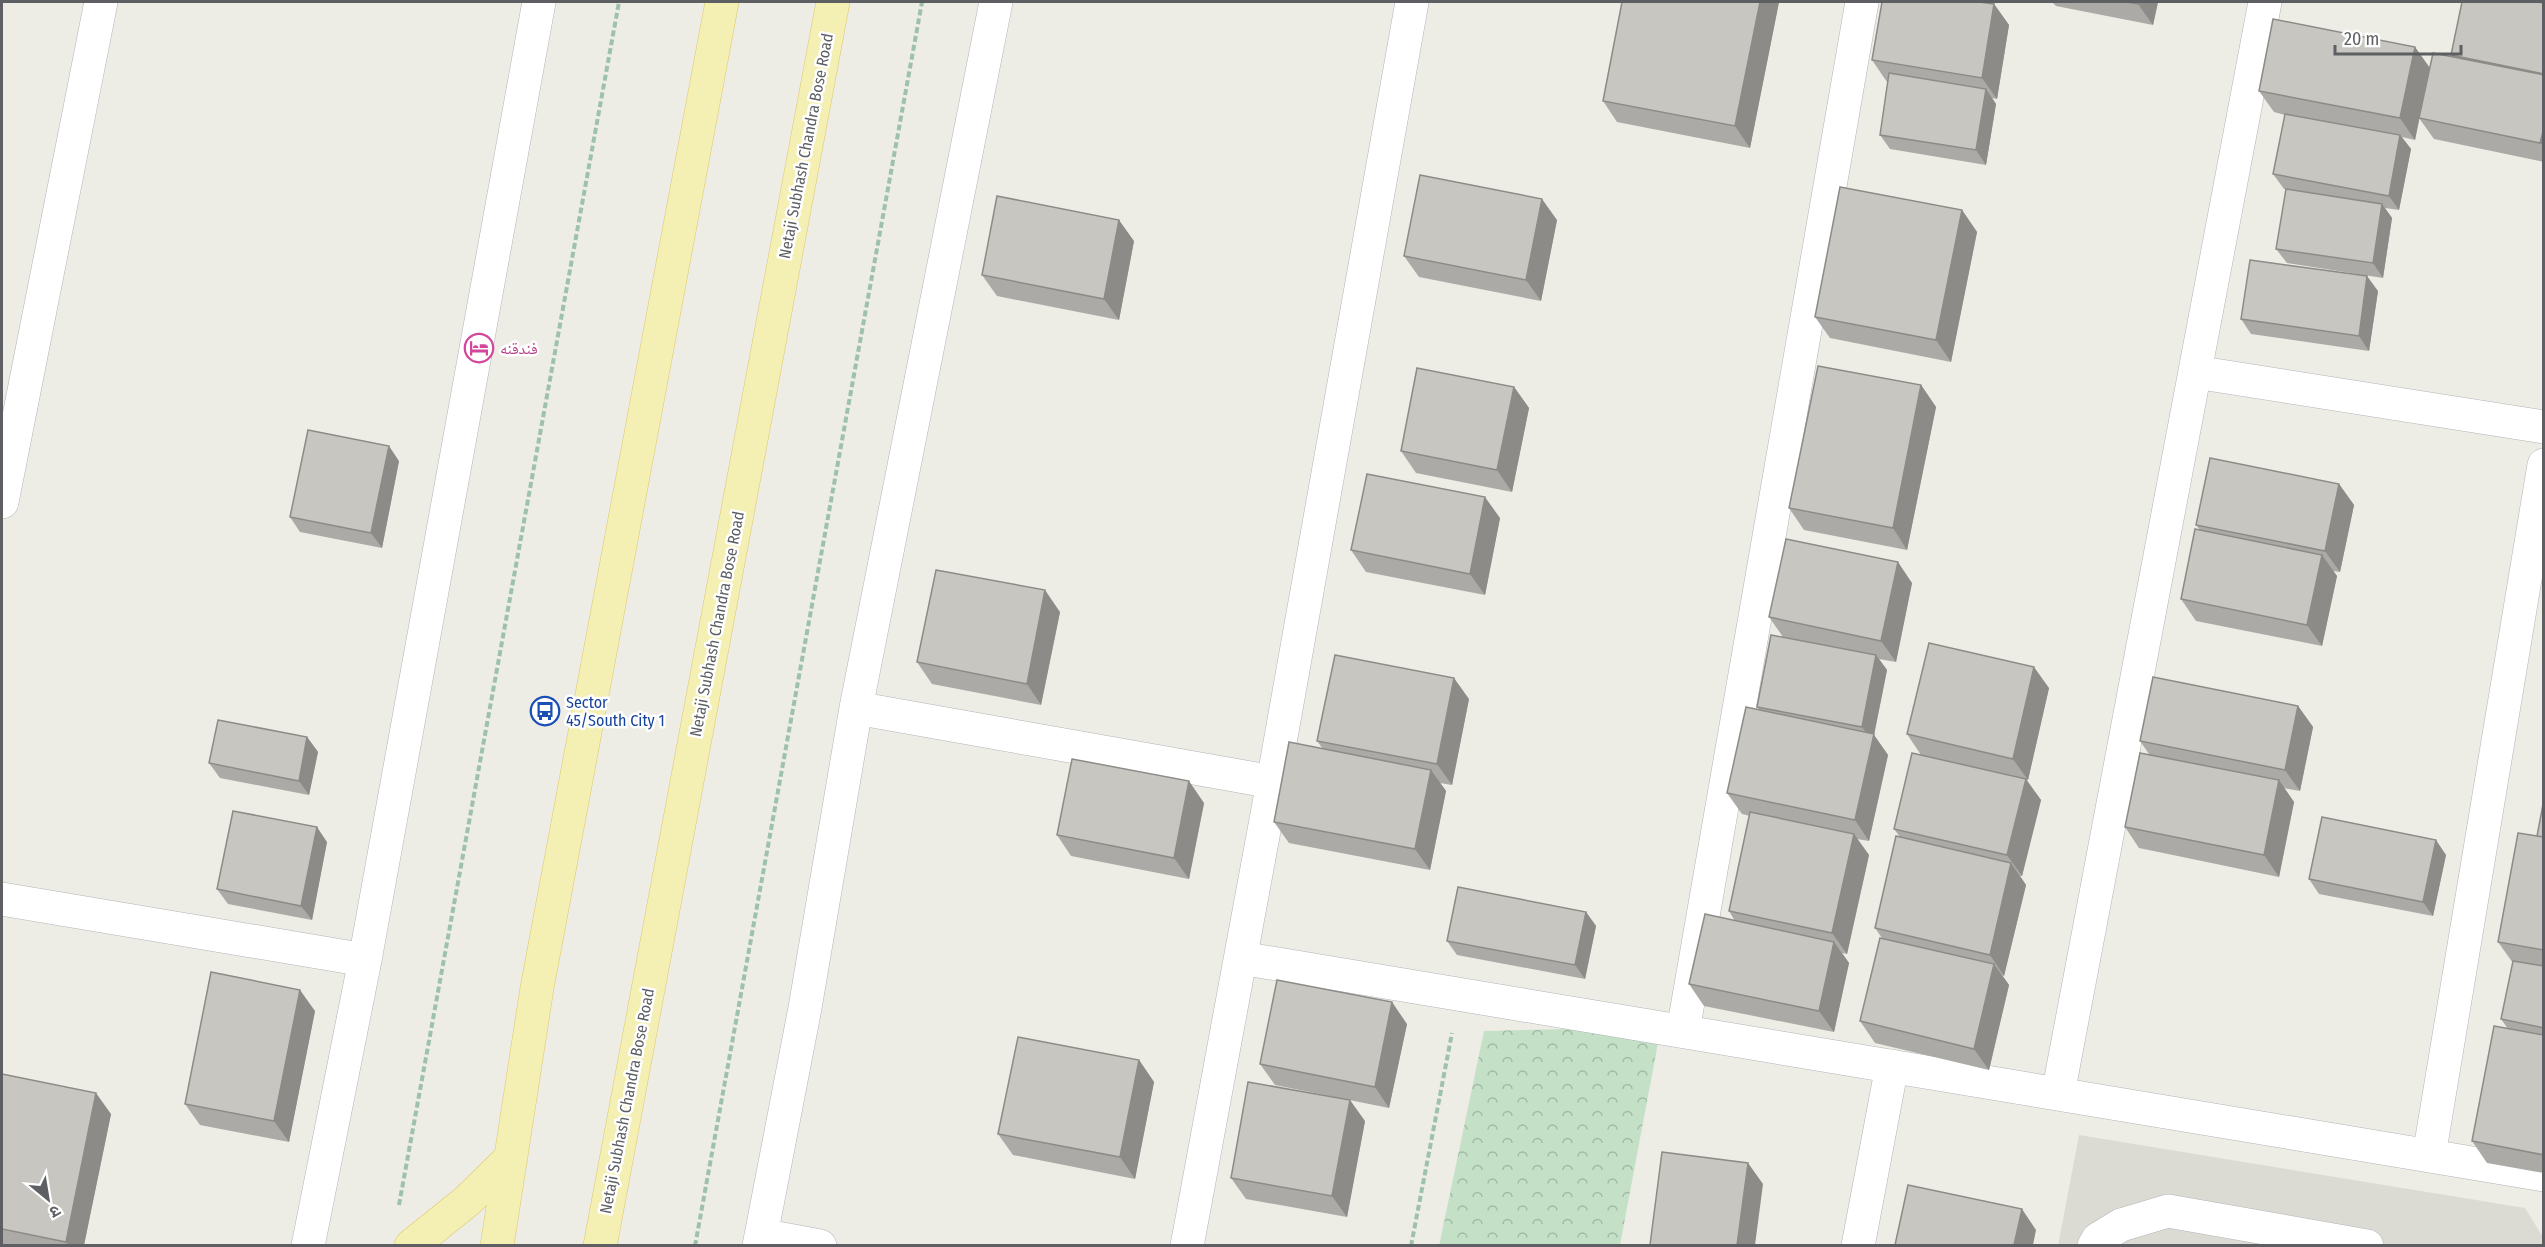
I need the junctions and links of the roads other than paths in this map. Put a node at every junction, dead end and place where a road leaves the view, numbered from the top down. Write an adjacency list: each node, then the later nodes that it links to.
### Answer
1 (101, 2): 12 (street)
2 (540, 2): 17 (street)
3 (722, 2): 22 (main road)
4 (833, 2): 28 (main road, Netaji Subhash Chandra Bose Road)
5 (996, 2): 13 (street)
6 (1412, 2): 14 (street)
7 (1862, 2): 18 (street)
8 (2265, 2): 9 (street)
9 (2195, 372): 10 (street); 20 (street)
10 (2544, 427)
11 (2544, 465): 21 (street)
12 (2, 502)
13 (856, 708): 14 (street); 24 (street)
14 (1273, 782): 16 (street)
15 (2, 899): 17 (street)
16 (1241, 958): 18 (street); 30 (street)
17 (365, 960): 25 (street)
18 (1683, 1031): 19 (street)
19 (1892, 1066): 20 (street); 31 (street)
20 (2058, 1094): 21 (street)
21 (2428, 1156): 23 (street)
22 (511, 1158): 26 (main road); 27 (main road)
23 (2544, 1175)
24 (760, 1240): 29 (street)
25 (308, 1245)
26 (411, 1245)
27 (497, 1245)
28 (600, 1245)
29 (820, 1245)
30 (1186, 1245)
31 (1858, 1245)
32 (2094, 1245): 33 (street)
33 (2367, 1245)

